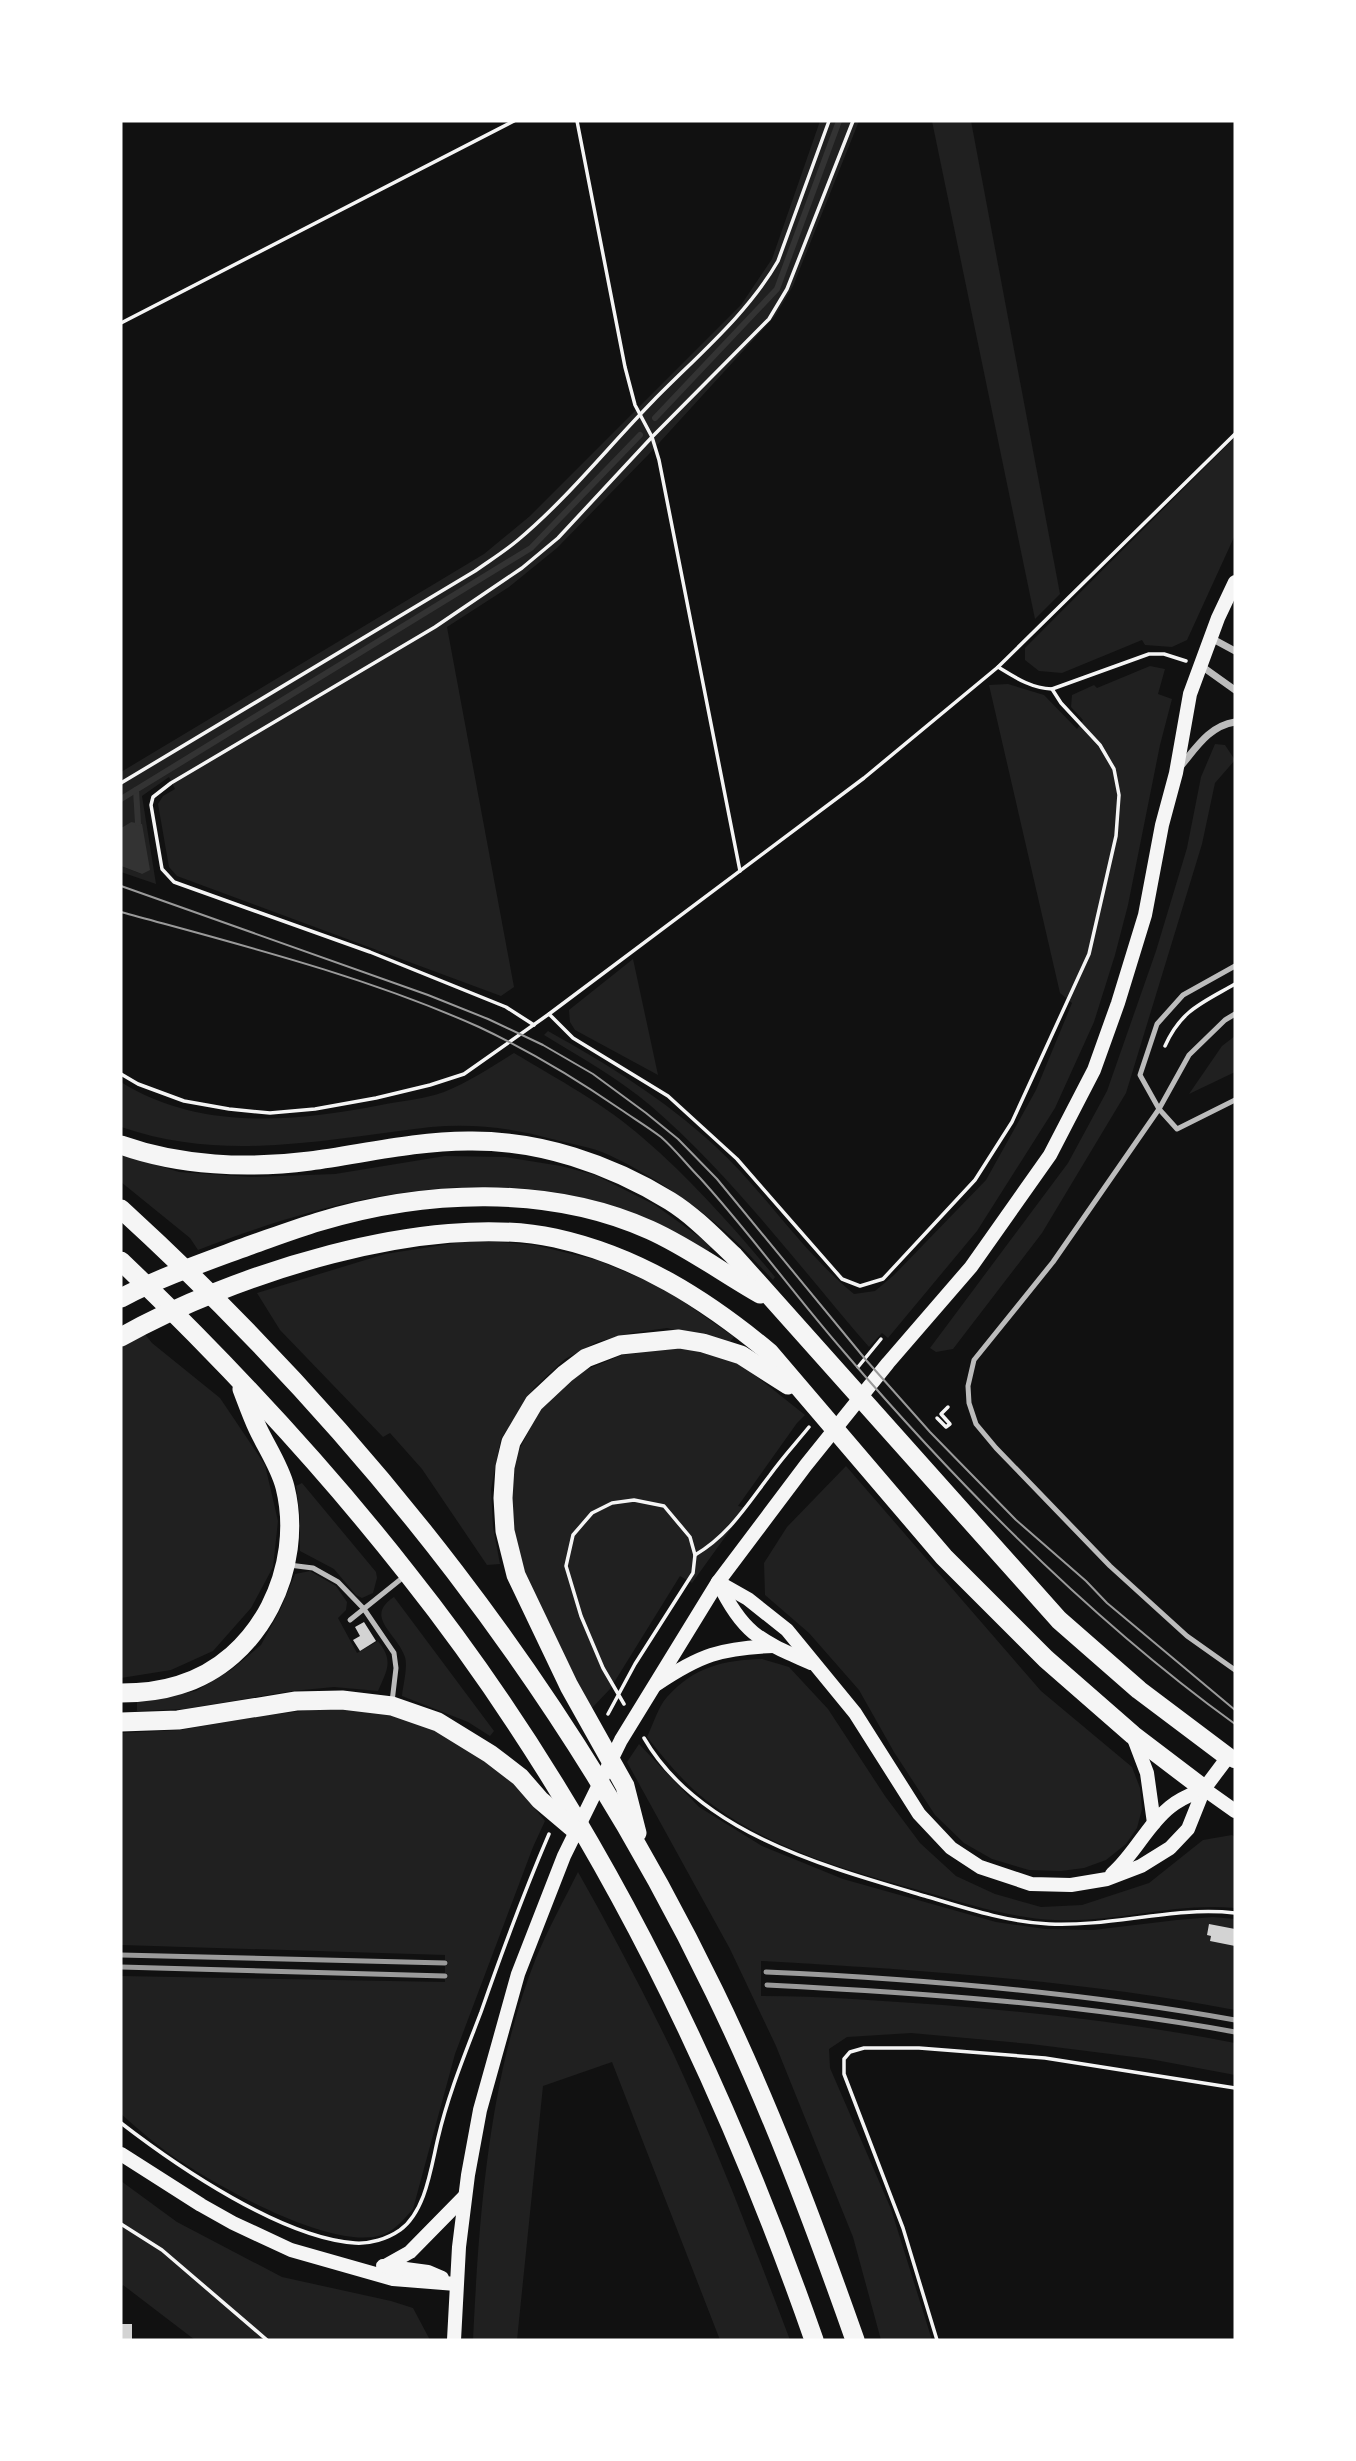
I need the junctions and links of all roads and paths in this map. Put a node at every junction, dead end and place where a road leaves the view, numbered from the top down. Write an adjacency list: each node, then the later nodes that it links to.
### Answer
1 (514, 121): 5 (path)
2 (577, 121): 6 (path)
3 (829, 121): 6 (path)
4 (853, 121): 8 (path)
5 (121, 323)
6 (640, 414): 8 (path); 19 (path)
7 (1235, 434): 14 (path)
8 (652, 437): 20 (path); 25 (path)
9 (1235, 582): 10 (main road)
10 (1211, 638): 11 (street); 13 (main road)
11 (1235, 651)
12 (1175, 657): 15 (path)
13 (1200, 665): 16 (street); 18 (main road)
14 (998, 667): 15 (path); 20 (path)
15 (1052, 689): 23 (path)
16 (1235, 690)
17 (1235, 722): 18 (street)
18 (1175, 774): 44 (main road)
19 (121, 783)
20 (740, 871): 23 (path)
21 (1235, 966): 29 (lane)
22 (1235, 984): 26 (path)
23 (549, 1014): 25 (path)
24 (1235, 1014): 29 (lane)
25 (534, 1025): 27 (path)
26 (1163, 1052)
27 (121, 1074)
28 (1235, 1100): 29 (lane)
29 (1159, 1109): 50 (lane)
30 (121, 1145): 34 (highway)
31 (121, 1209): 63 (highway)
32 (121, 1261): 36 (highway)
33 (121, 1298): 34 (highway)
34 (773, 1301): 58 (highway)
35 (121, 1337): 37 (highway)
36 (238, 1378): 42 (highway); 43 (highway)
37 (811, 1402): 57 (highway); 63 (highway)
38 (948, 1407): 39 (path)
39 (937, 1418)
40 (772, 1472): 41 (path)
41 (695, 1555): 48 (path); 54 (path)
42 (286, 1565): 45 (lane); 52 (highway)
43 (408, 1573): 45 (lane); 62 (highway)
44 (718, 1581): 47 (main road); 49 (main road); 51 (main road)
45 (364, 1609): 46 (lane); 53 (lane)
46 (350, 1620)
47 (773, 1646): 49 (main road); 51 (main road)
48 (635, 1664)
49 (815, 1665): 64 (main road)
50 (1235, 1670)
51 (653, 1687): 70 (main road)
52 (121, 1693)
53 (392, 1706): 55 (highway); 62 (highway)
54 (628, 1711)
55 (121, 1722)
56 (640, 1732): 66 (path)
57 (1133, 1735): 59 (highway); 61 (main road)
58 (1232, 1760): 59 (main road)
59 (1205, 1789): 60 (main road); 61 (main road); 64 (main road)
60 (1235, 1811)
61 (1154, 1823): 64 (main road)
62 (591, 1843): 77 (highway)
63 (643, 1858): 78 (highway)
64 (1107, 1879)
65 (526, 1887): 68 (path)
66 (1235, 1913)
67 (1235, 2088): 79 (path)
68 (121, 2123)
69 (121, 2154): 73 (main road)
70 (465, 2196): 72 (main road); 74 (main road)
71 (121, 2224): 75 (path)
72 (385, 2266): 73 (main road); 74 (main road)
73 (357, 2268): 74 (main road)
74 (456, 2284): 76 (main road)
75 (267, 2340)
76 (454, 2340)
77 (814, 2340)
78 (855, 2340)
79 (937, 2340)

